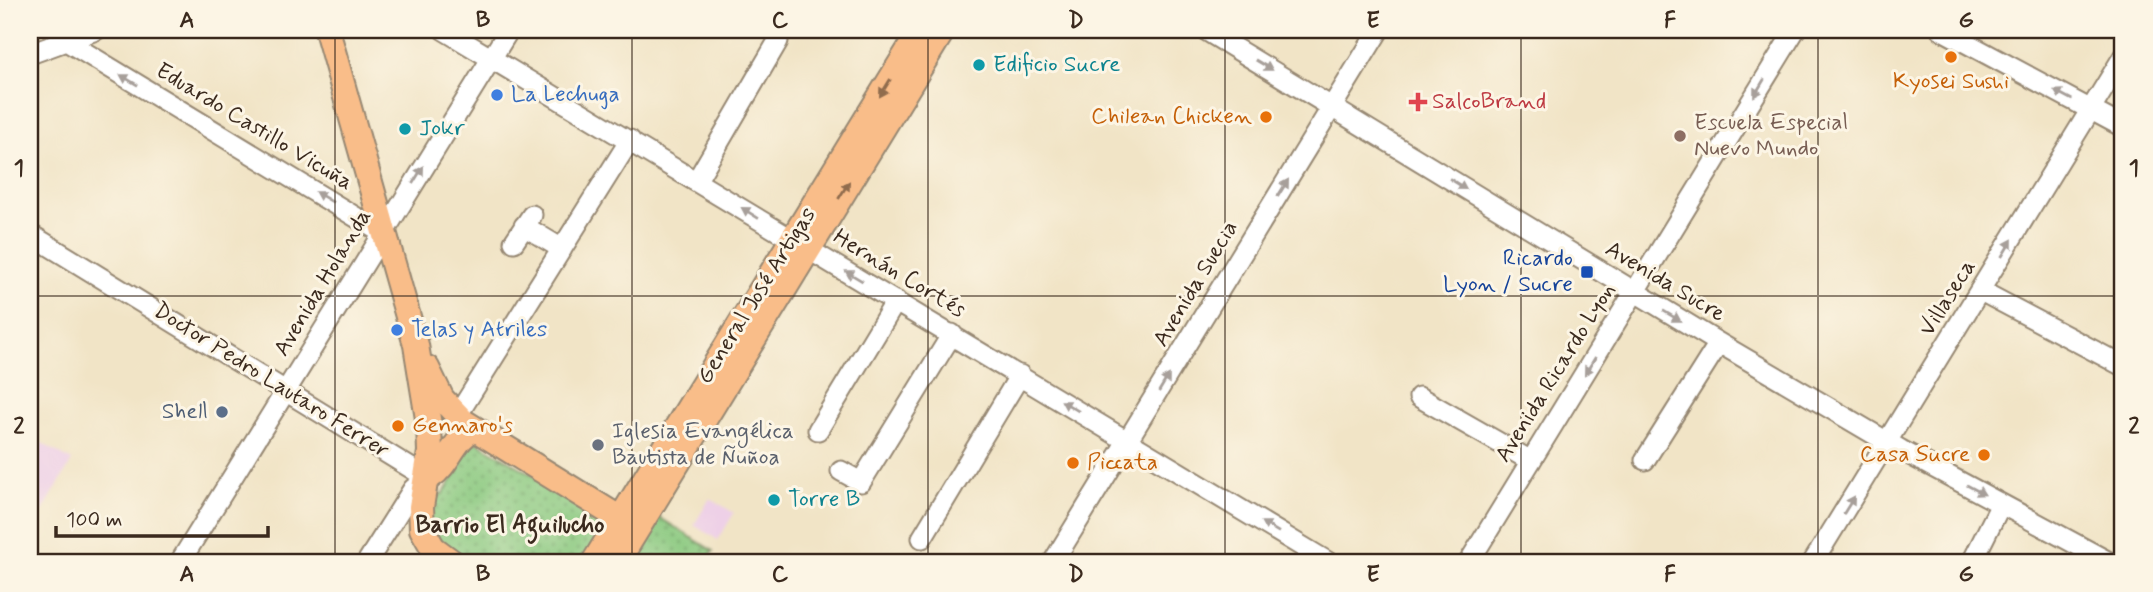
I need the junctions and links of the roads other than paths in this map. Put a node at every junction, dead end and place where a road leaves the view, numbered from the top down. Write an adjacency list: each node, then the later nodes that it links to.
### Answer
1 (96, 30): 11 (street)
2 (327, 30): 23 (main road)
3 (444, 30): 15 (street, Hernán Cortés)
4 (509, 30): 15 (street, Avenida Holanda)
5 (921, 30): 25 (main road, General José Artigas, one-way to 25)
6 (943, 30): 25 (main road, General José Artigas, one-way to 6)
7 (1205, 30): 17 (street, Avenida Sucre, one-way to 17)
8 (1379, 30): 17 (street, Avenida Suecia)
9 (1795, 30): 28 (street, Avenida Ricardo Lyon, one-way to 28)
10 (1942, 30): 18 (street, one-way to 10)
11 (66, 41): 13 (street); 23 (street, Eduardo Castillo Vicuña, one-way to 11)
12 (778, 41): 21 (street)
13 (35, 52): 16 (street)
14 (2123, 57): 18 (street, Villaseca)
15 (492, 59): 20 (street, Hernán Cortés); 23 (street, Avenida Holanda, one-way to 15)
16 (30, 70)
17 (1333, 107): 28 (street, Avenida Sucre, one-way to 28); 39 (street, Avenida Suecia, one-way to 17)
18 (2091, 110): 19 (street); 27 (street, Villaseca, one-way to 18)
19 (2123, 127)
20 (630, 140): 21 (street, Hernán Cortés); 26 (street)
21 (697, 180): 25 (street, Hernán Cortés, one-way to 21)
22 (523, 228): 26 (street)
23 (382, 233): 32 (main road); 35 (street, Avenida Holanda)
24 (30, 234): 35 (street, Doctor Pedro Lautaro Ferrer)
25 (800, 243): 29 (street, Hernán Cortés, one-way to 25); 46 (main road, General José Artigas)
26 (562, 249): 37 (street)
27 (1981, 291): 33 (street); 40 (street, Villaseca)
28 (1634, 293): 31 (street, Avenida Sucre, one-way to 31); 42 (street, Avenida Ricardo Lyon, one-way to 42)
29 (896, 301): 30 (street, Hernán Cortés); 38 (street)
30 (952, 334): 34 (street, Hernán Cortés); 43 (street)
31 (1719, 344): 40 (street, Avenida Sucre); 41 (street)
32 (416, 345): 37 (main road); 44 (main road)
33 (2123, 366)
34 (1020, 376): 39 (street, Hernán Cortés, one-way to 34); 47 (street)
35 (288, 391): 44 (street, Doctor Pedro Lautaro Ferrer); 48 (street, Avenida Holanda)
36 (1419, 397): 42 (street)
37 (465, 423): 44 (main road); 46 (main road)
38 (818, 430)
39 (1129, 441): 53 (street, Avenida Suecia); 54 (street, Hernán Cortés, one-way to 39)
40 (1888, 443): 45 (street, Avenida Sucre, one-way to 45); 56 (street, Villaseca, one-way to 40)
41 (1645, 460)
42 (1531, 461): 55 (street, Avenida Ricardo Lyon)
43 (841, 471)
44 (429, 477): 49 (street); 50 (main road)
45 (2001, 504): 57 (street); 58 (street, Avenida Sucre)
46 (628, 523): 51 (main road, General José Artigas); 52 (main road, General José Artigas)
47 (922, 538)
48 (180, 562)
49 (367, 562)
50 (452, 562)
51 (594, 562)
52 (617, 562)
53 (1053, 562)
54 (1328, 562)
55 (1469, 562)
56 (1813, 562)
57 (1972, 562)
58 (2109, 562)

